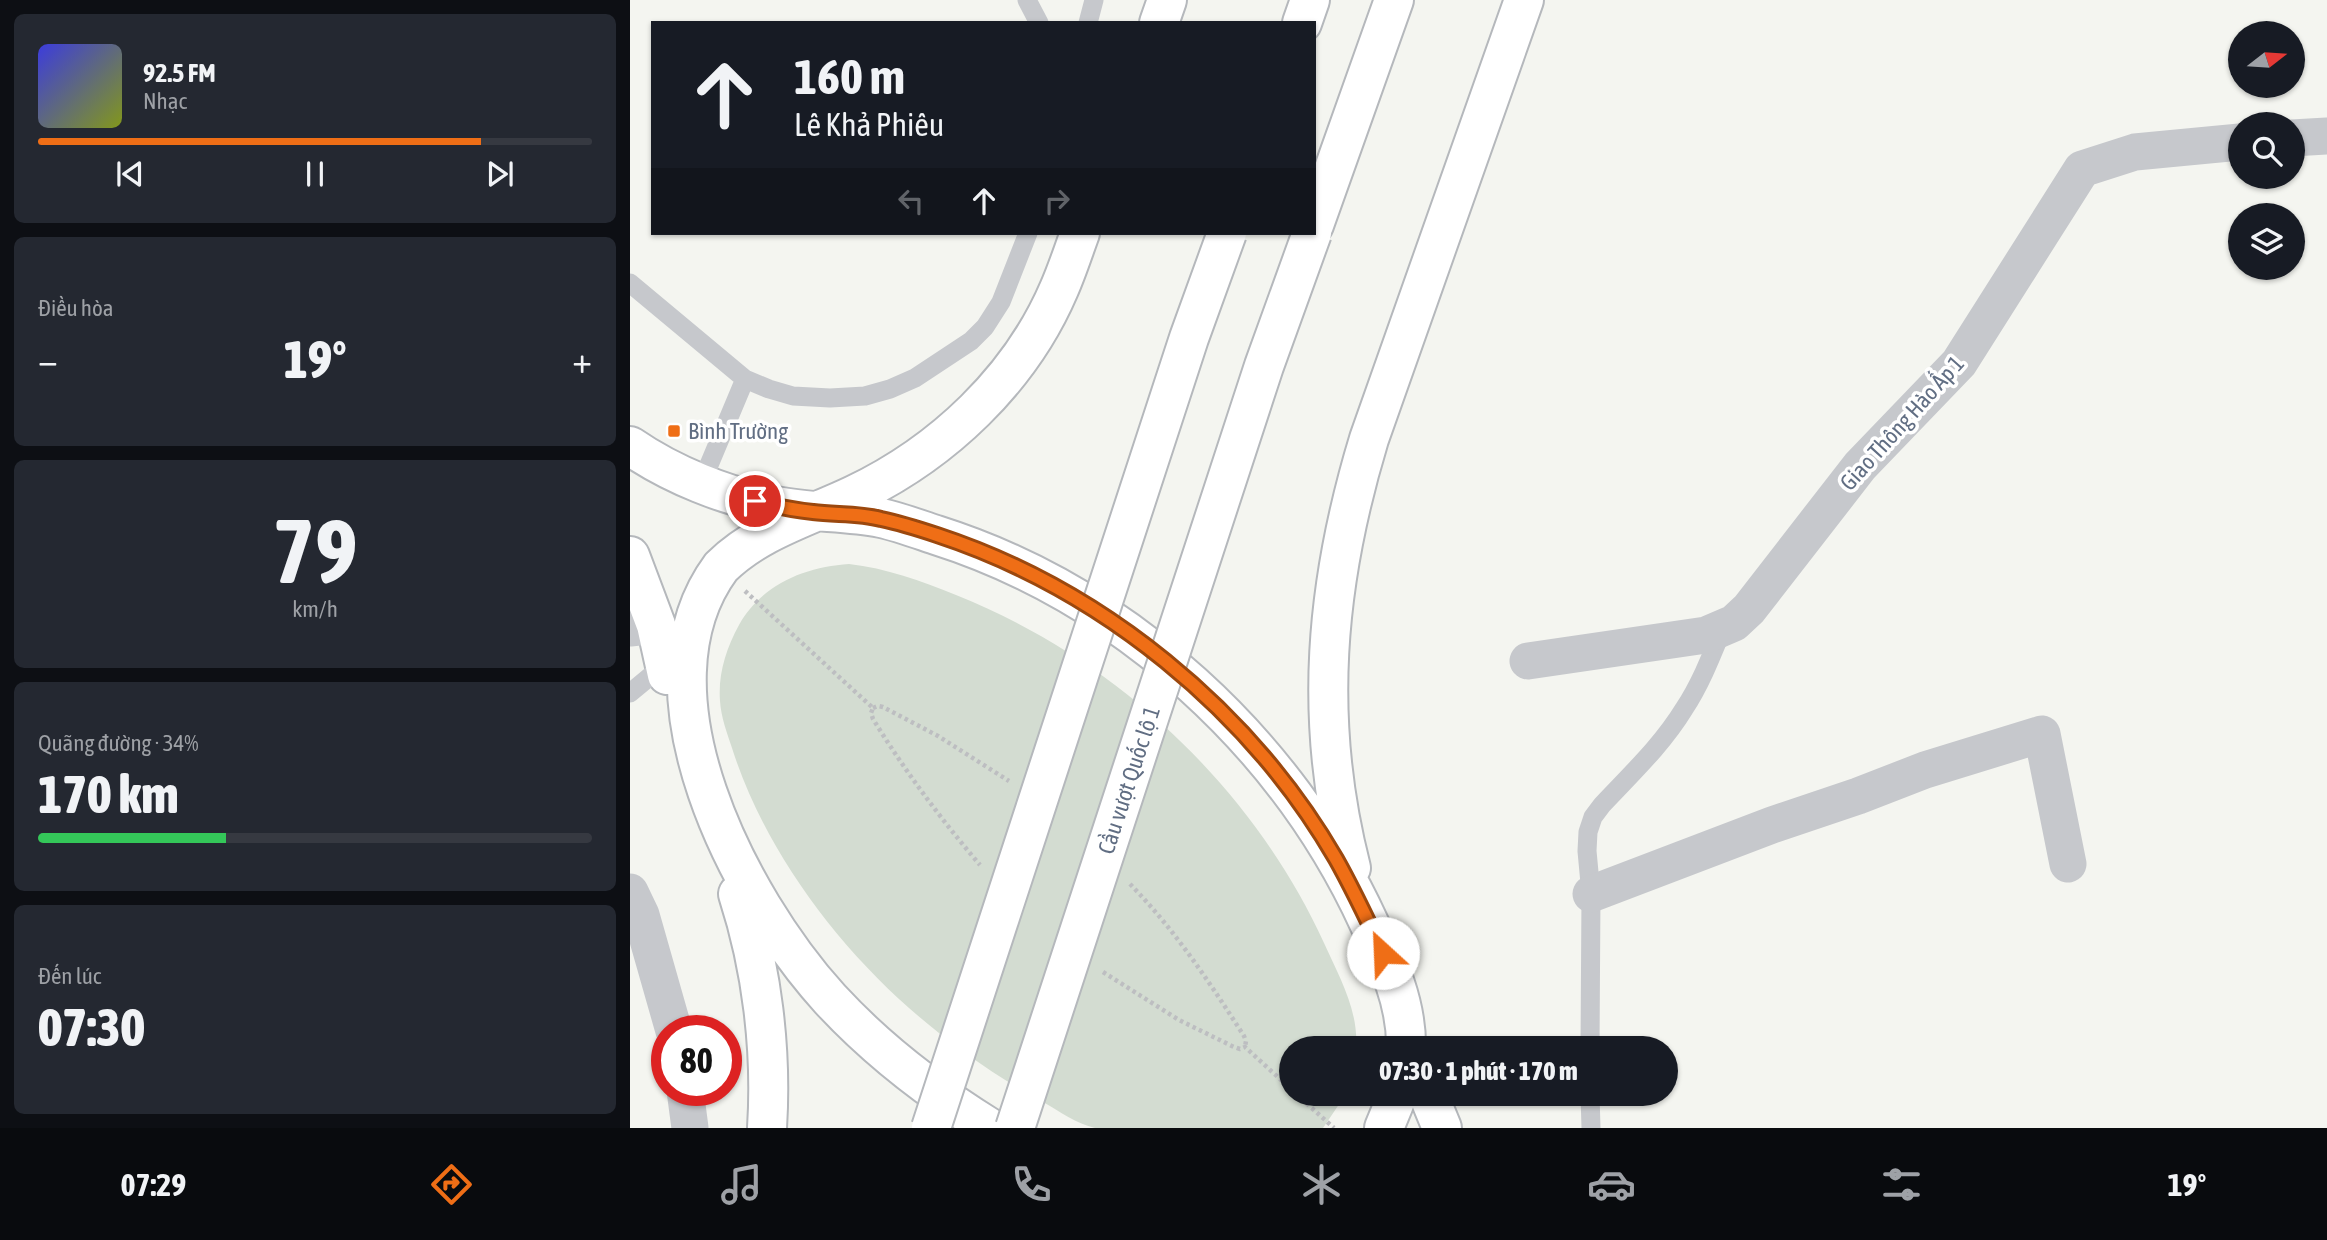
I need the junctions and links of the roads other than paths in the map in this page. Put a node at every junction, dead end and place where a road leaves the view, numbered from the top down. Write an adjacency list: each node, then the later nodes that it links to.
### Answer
1 (1027, 0): 7 (lane)
2 (1094, 0): 8 (lane)
3 (1167, 0): 9 (highway)
4 (1310, 0): 10 (highway)
5 (1394, 0): 14 (highway)
6 (1524, 0): 35 (highway)
7 (1038, 21)
8 (1089, 21)
9 (1160, 21)
10 (1303, 21)
11 (2327, 135): 12 (street)
12 (2305, 137)
13 (2228, 143): 26 (street, Giao Thông Hào Ấp 1)
14 (1316, 219)
15 (1027, 235): 20 (lane)
16 (1079, 235): 23 (highway)
17 (1226, 235): 47 (highway, bridge)
18 (1310, 235): 49 (highway, Cầu vượt Quốc lộ 1, bridge)
19 (630, 283): 20 (lane)
20 (745, 379): 22 (lane)
21 (630, 446): 22 (highway)
22 (701, 484): 23 (highway)
23 (812, 512): 30 (highway); 35 (highway)
24 (630, 556): 25 (highway)
25 (643, 626): 28 (highway)
26 (1721, 630): 27 (street, Giao Thông Hào Ấp 1); 34 (lane)
27 (1528, 661)
28 (666, 664): 29 (lane); 30 (highway)
29 (630, 693)
30 (671, 705): 31 (highway)
31 (724, 852): 46 (highway); 48 (highway)
32 (2068, 864): 34 (street)
33 (630, 892): 37 (street)
34 (1591, 894): 40 (lane)
35 (1360, 904): 36 (highway)
36 (1402, 1004): 38 (highway); 39 (highway)
37 (669, 1015)
38 (1405, 1036)
39 (1410, 1036)
40 (1590, 1036)
41 (687, 1106): 45 (street)
42 (1393, 1106): 50 (highway)
43 (1433, 1106): 51 (highway)
44 (1590, 1106): 52 (lane)
45 (690, 1128)
46 (767, 1128)
47 (931, 1128)
48 (990, 1128)
49 (1014, 1128)
50 (1384, 1128)
51 (1442, 1128)
52 (1591, 1128)

